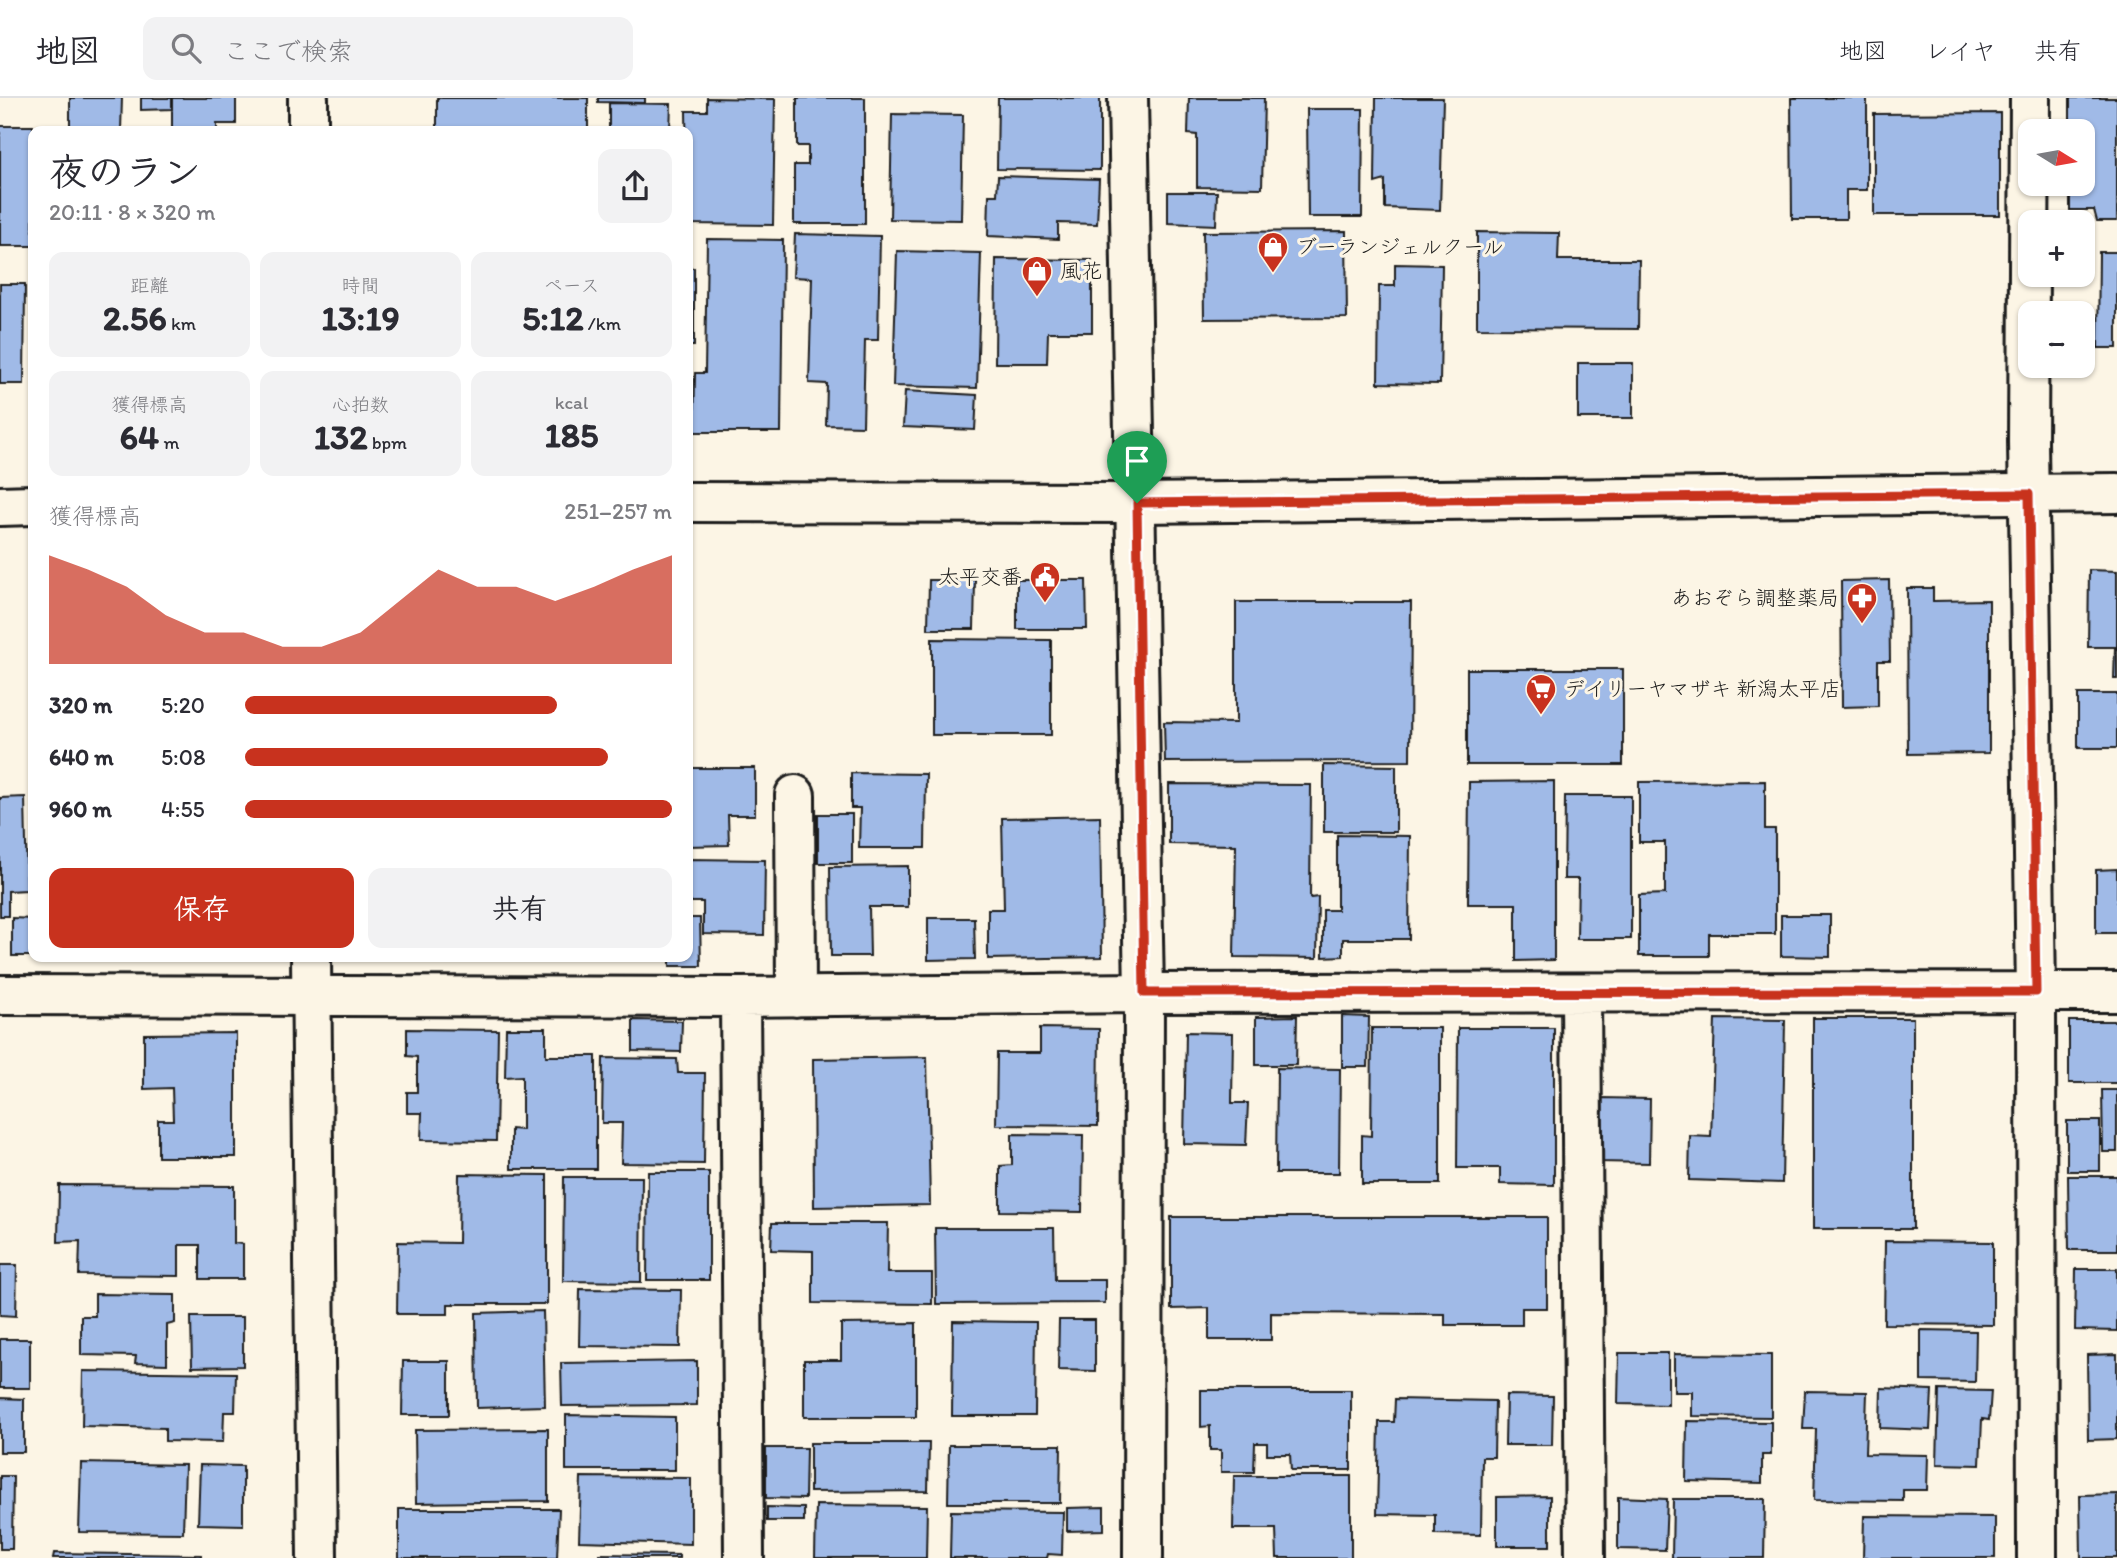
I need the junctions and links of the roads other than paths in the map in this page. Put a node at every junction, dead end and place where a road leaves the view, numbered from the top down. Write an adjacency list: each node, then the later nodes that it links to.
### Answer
1 (308, 98): 4 (street)
2 (1128, 98): 8 (street)
3 (2030, 98): 6 (street)
4 (308, 126)
5 (2117, 493): 6 (street)
6 (2029, 494): 8 (street); 13 (street)
7 (693, 502): 8 (street)
8 (1137, 503): 15 (street)
9 (28, 505): 10 (street)
10 (0, 506)
11 (795, 795): 20 (street)
12 (311, 962): 18 (street)
13 (2036, 992): 14 (street); 16 (street); 25 (street)
14 (2117, 992)
15 (1144, 993): 16 (street); 20 (street); 23 (street)
16 (1581, 993): 24 (street)
17 (0, 995): 18 (street)
18 (310, 996): 19 (street); 21 (street)
19 (740, 997): 20 (street); 22 (street)
20 (796, 997)
21 (317, 1558)
22 (744, 1558)
23 (1143, 1558)
24 (1585, 1558)
25 (2037, 1558)

